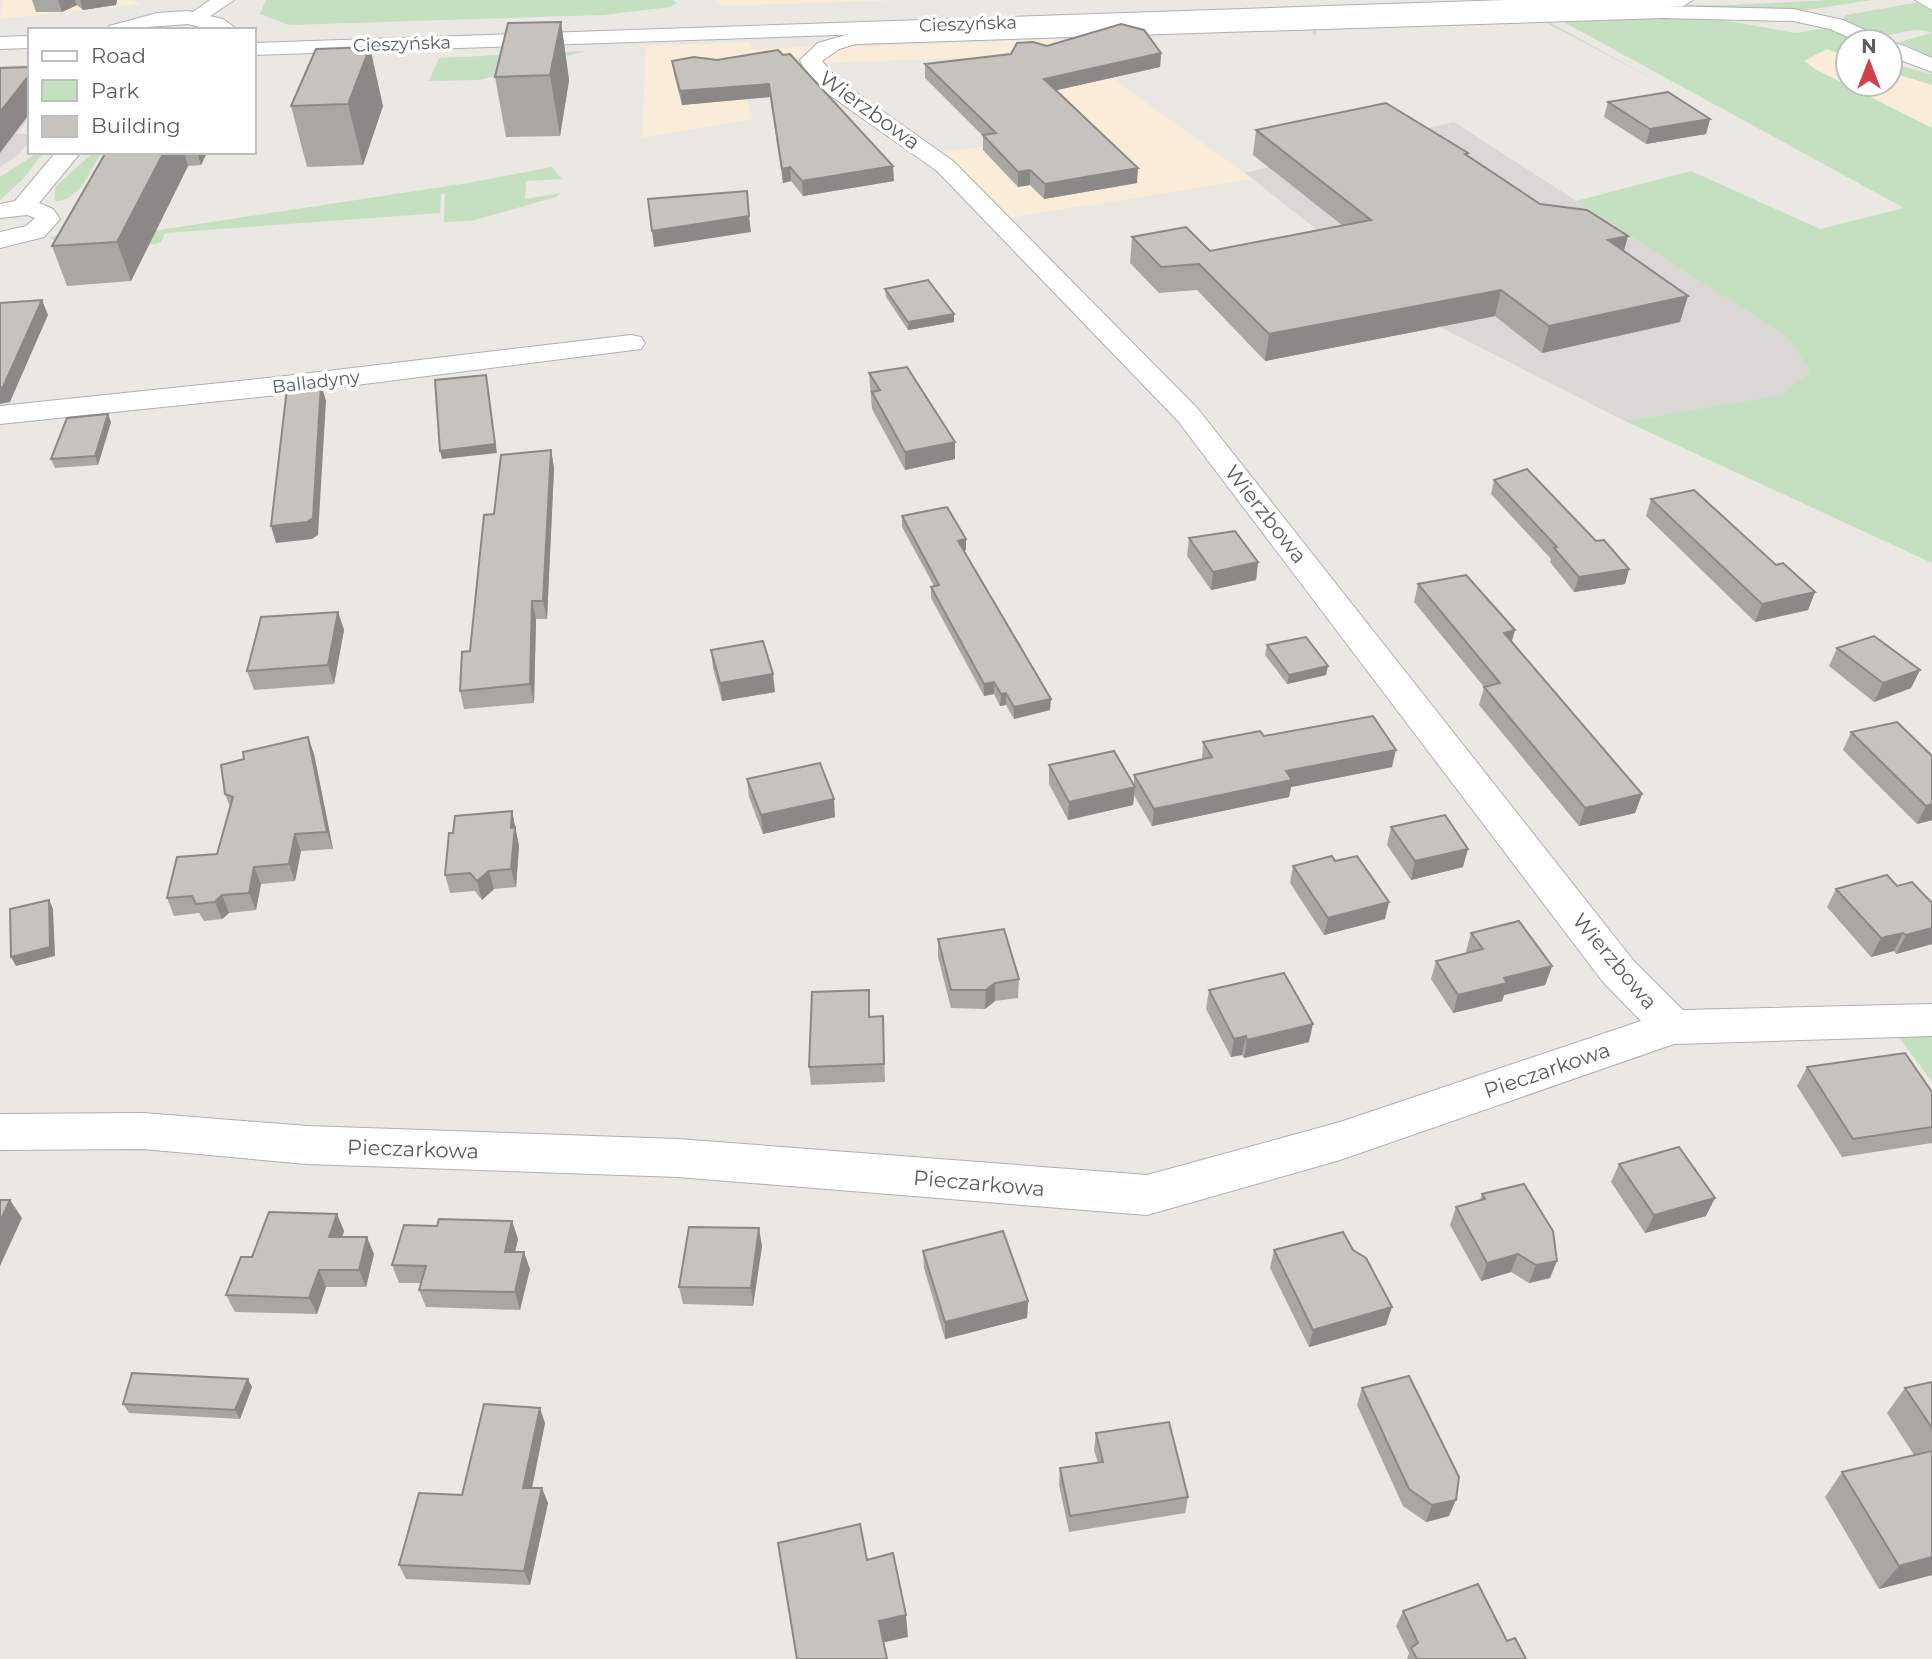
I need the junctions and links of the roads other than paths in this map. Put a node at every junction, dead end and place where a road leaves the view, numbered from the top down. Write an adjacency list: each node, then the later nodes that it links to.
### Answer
1 (224, 0): 6 (street)
2 (1321, 0): 10 (street, Cieszyńska)
3 (1683, 0): 13 (street, Cieszyńska)
4 (1924, 0): 5 (street)
5 (1932, 4)
6 (193, 19): 7 (street); 8 (street)
7 (124, 28)
8 (224, 28)
9 (1845, 28): 24 (street, Wierzbowa)
10 (256, 35)
11 (28, 42): 12 (street)
12 (0, 43)
13 (256, 50)
14 (1904, 54): 17 (street)
15 (28, 55): 16 (street)
16 (0, 57)
17 (1932, 66)
18 (67, 154): 19 (street)
19 (11, 209): 20 (street)
20 (0, 240)
21 (631, 343): 22 (street, Balladyny)
22 (0, 415)
23 (1932, 1020): 24 (street, Pieczarkowa)
24 (1673, 1027): 25 (street, Pieczarkowa)
25 (0, 1132)

